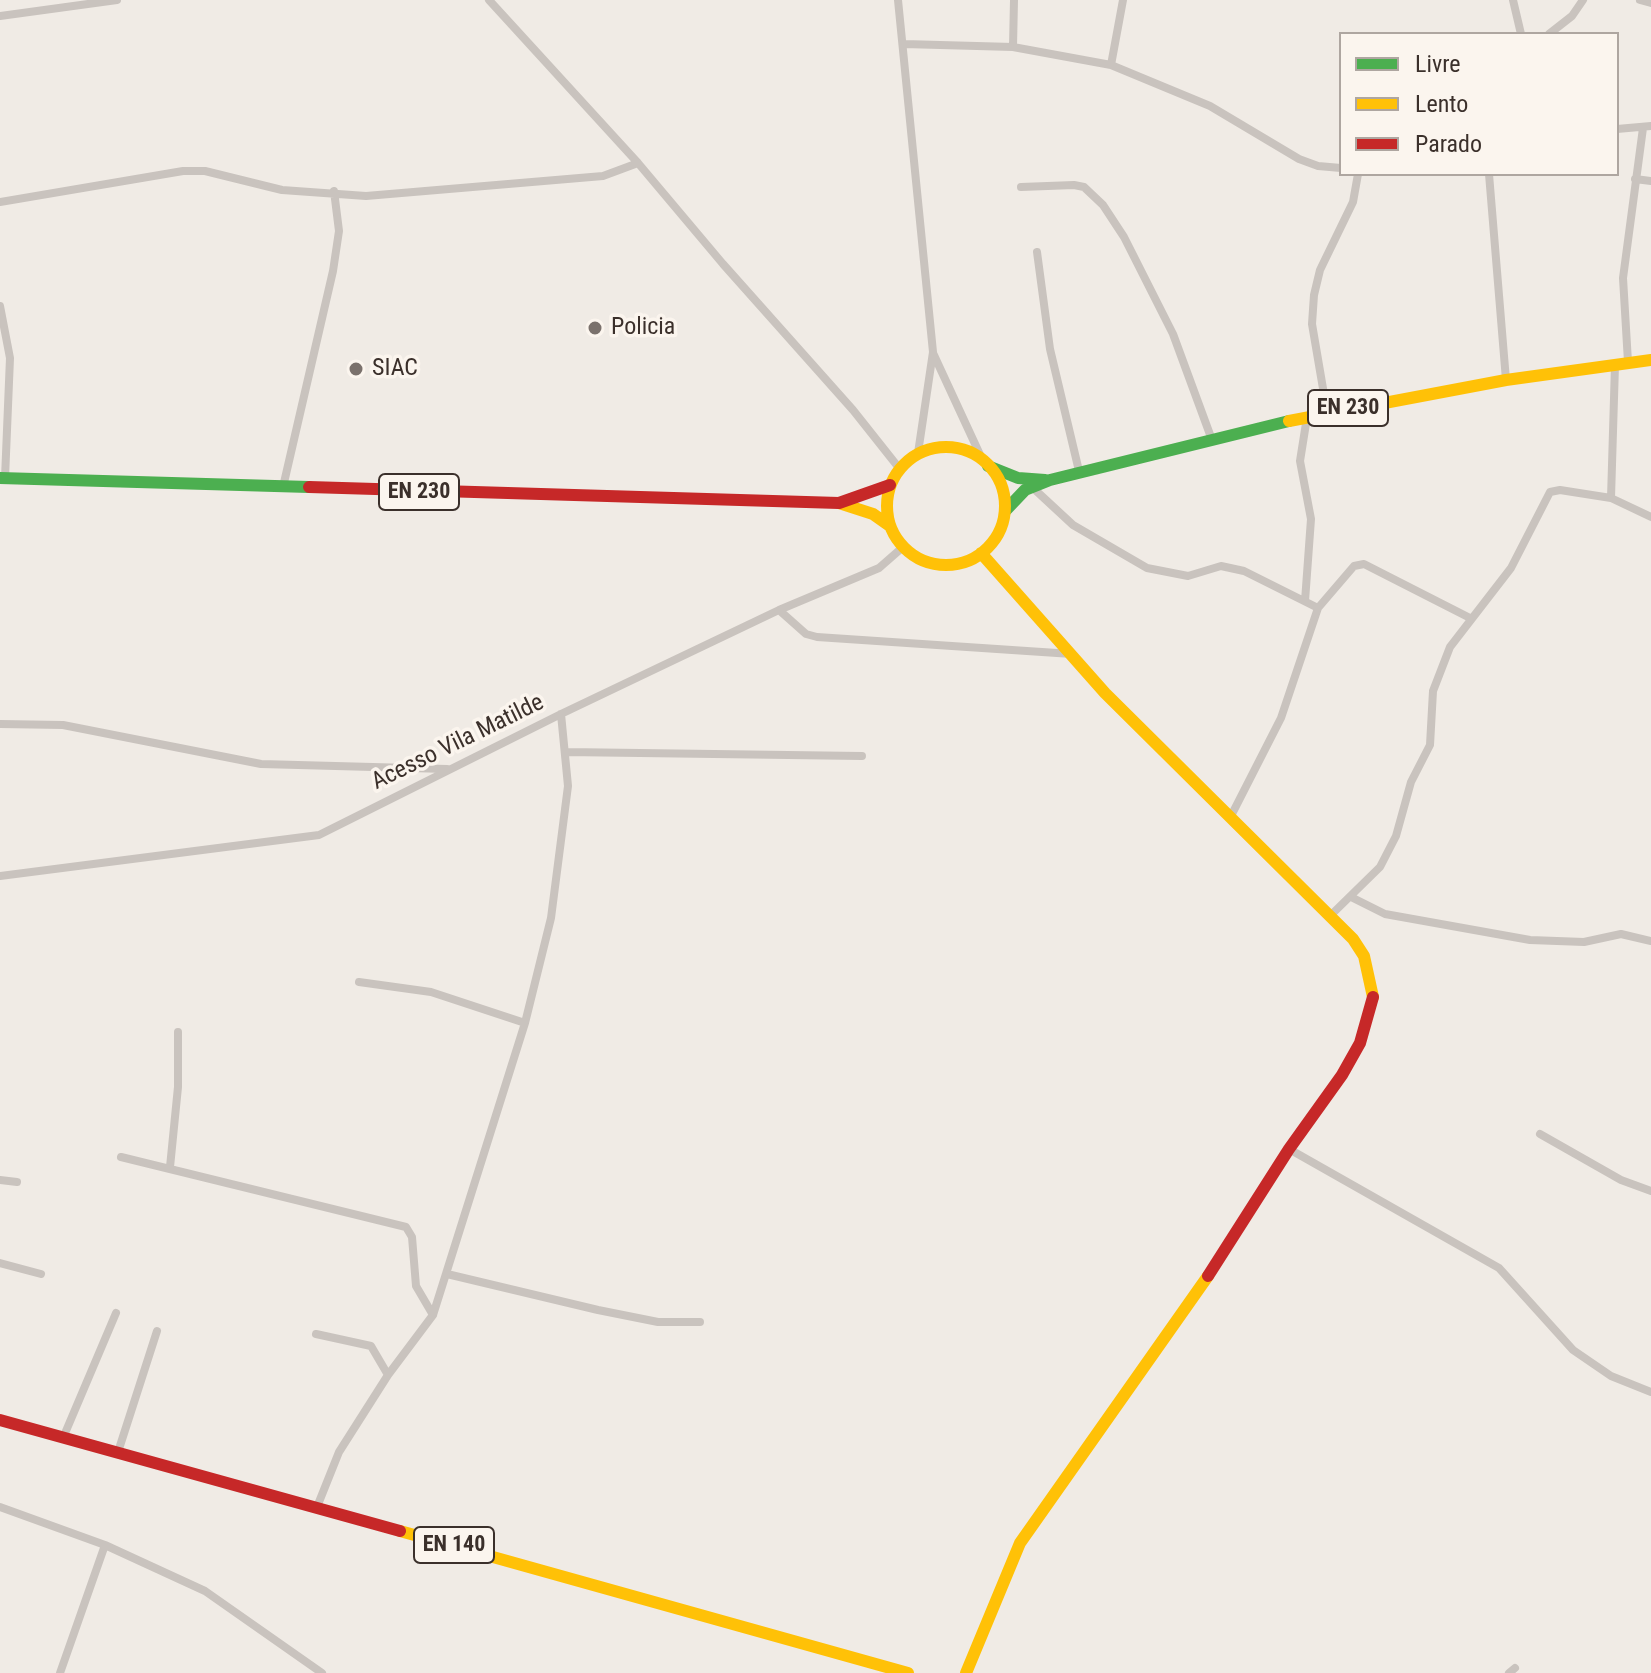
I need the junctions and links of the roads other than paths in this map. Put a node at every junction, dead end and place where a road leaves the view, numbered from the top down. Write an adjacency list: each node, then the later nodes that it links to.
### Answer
1 (117, 0): 10 (street)
2 (489, 0): 18 (street)
3 (898, 0): 13 (street)
4 (1014, 0): 14 (street)
5 (1123, 0): 15 (street)
6 (1513, 0): 11 (street)
7 (1583, 0): 12 (street)
8 (1640, 0): 9 (street)
9 (1651, 3)
10 (0, 16)
11 (1521, 32)
12 (1552, 32)
13 (904, 44): 14 (street); 29 (street)
14 (1013, 47): 15 (street)
15 (1111, 65): 19 (street)
16 (1647, 127): 17 (street); 22 (street)
17 (1619, 129)
18 (638, 163): 25 (street); 39 (street)
19 (1339, 168)
20 (1358, 176): 34 (street)
21 (1489, 176): 33 (street)
22 (1635, 179): 23 (street); 31 (street)
23 (1651, 181)
24 (1021, 187): 36 (street)
25 (334, 191): 26 (street); 45 (street)
26 (0, 202)
27 (1037, 252): 40 (street)
28 (0, 306): 41 (street)
29 (933, 352): 37 (street); 38 (street)
30 (1651, 360): 31 (main road, EN 230)
31 (1628, 362): 32 (main road, EN 230)
32 (1615, 365): 33 (main road, EN 230); 46 (street)
33 (1506, 380): 34 (main road, EN 230)
34 (1327, 412): 35 (main road, EN 230)
35 (1307, 417): 36 (main road, EN 230); 53 (street)
36 (1212, 440): 40 (main road, EN 230)
37 (918, 453): 38 (main road); 39 (main road)
38 (985, 463): 42 (main road, EN 230); 48 (main road)
39 (899, 468): 43 (main road)
40 (1079, 471): 42 (main road, EN 230)
41 (3, 478): 45 (main road, EN 230)
42 (1050, 480): 44 (main road, EN 230)
43 (890, 485): 47 (main road, EN 230); 50 (main road)
44 (1032, 487): 48 (main road, EN 230); 53 (street)
45 (283, 488): 47 (main road, EN 230)
46 (1611, 498): 49 (street); 56 (street)
47 (839, 503): 50 (main road, EN 230)
48 (1005, 511): 52 (main road)
49 (1651, 517)
50 (890, 526): 51 (main road)
51 (903, 547): 52 (main road); 55 (street, Acesso Vila Matilde)
52 (981, 553): 57 (main road)
53 (1305, 601): 54 (street)
54 (1318, 608): 56 (street); 63 (street)
55 (779, 610): 57 (street); 58 (street, Acesso Vila Matilde)
56 (1470, 618): 65 (street)
57 (1072, 654): 63 (main road)
58 (561, 714): 60 (street); 62 (street, Acesso Vila Matilde)
59 (0, 724): 62 (street)
60 (566, 752): 61 (street); 69 (street)
61 (862, 756)
62 (448, 769): 64 (street, Acesso Vila Matilde)
63 (1231, 816): 66 (main road)
64 (0, 876)
65 (1351, 897): 66 (street); 67 (street)
66 (1331, 915): 72 (main road)
67 (1651, 941)
68 (359, 982): 69 (street)
69 (525, 1023): 80 (street)
70 (178, 1032): 74 (street)
71 (1540, 1134): 77 (street)
72 (1289, 1149): 87 (street); 97 (main road)
73 (121, 1157): 74 (street)
74 (170, 1167): 82 (street)
75 (0, 1180): 76 (street)
76 (17, 1182)
77 (1651, 1191)
78 (0, 1263): 79 (street)
79 (41, 1274)
80 (447, 1274): 82 (street); 83 (street)
81 (116, 1313): 89 (street)
82 (433, 1315): 86 (street)
83 (700, 1322)
84 (157, 1331): 90 (street)
85 (316, 1334): 86 (street)
86 (388, 1375): 92 (street)
87 (1651, 1392)
88 (0, 1420): 89 (main road, EN 140)
89 (63, 1438): 90 (main road, EN 140)
90 (118, 1452): 92 (main road, EN 140)
91 (0, 1507): 93 (street)
92 (317, 1507): 96 (main road, EN 140)
93 (105, 1545): 94 (street); 95 (street)
94 (60, 1673)
95 (322, 1673)
96 (908, 1673)
97 (966, 1673)

